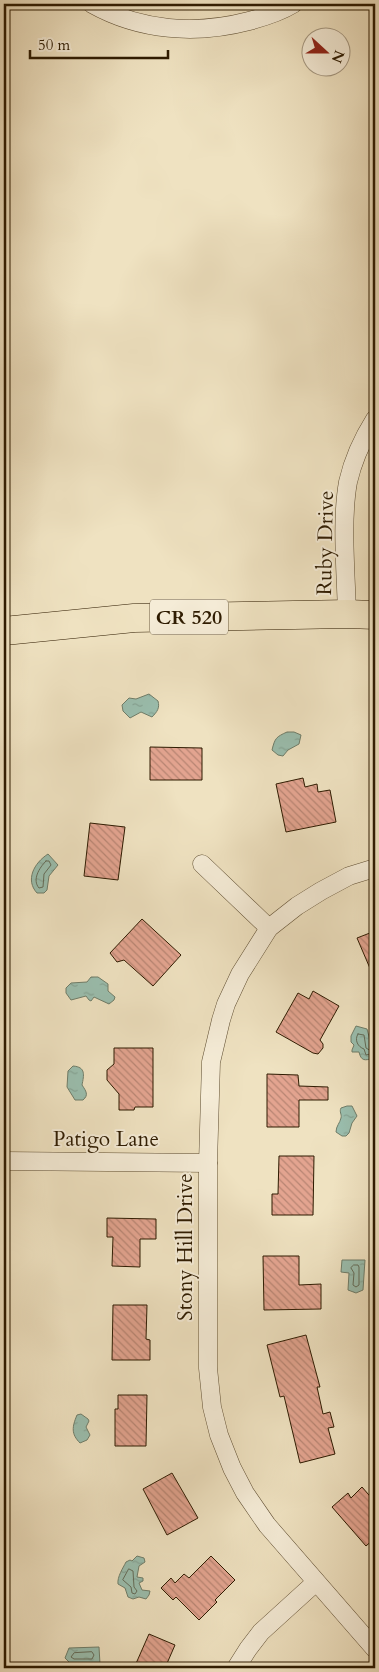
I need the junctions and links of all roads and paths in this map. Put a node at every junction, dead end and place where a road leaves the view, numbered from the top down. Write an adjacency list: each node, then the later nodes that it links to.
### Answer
1 (92, 4): 2 (street)
2 (293, 4)
3 (375, 419): 4 (street, Ruby Drive)
4 (347, 614): 5 (main road, CR 520); 6 (main road, CR 520)
5 (375, 615)
6 (4, 631)
7 (202, 864): 9 (street)
8 (375, 868): 9 (street, Stony Hill Drive)
9 (269, 928): 11 (street, Stony Hill Drive)
10 (4, 1161): 11 (street, Patigo Lane)
11 (208, 1163): 12 (street, Stony Hill Drive)
12 (316, 1582): 13 (street, Stony Hill Drive); 14 (street)
13 (375, 1649)
14 (236, 1668)

